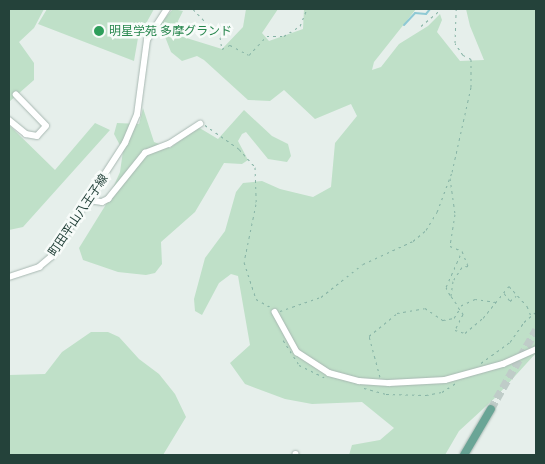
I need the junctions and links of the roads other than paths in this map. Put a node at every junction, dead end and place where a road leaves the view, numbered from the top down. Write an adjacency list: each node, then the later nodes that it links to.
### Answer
1 (167, 9): 5 (street, 町田平山八王子線)
2 (16, 95): 3 (street)
3 (9, 120)
4 (200, 124): 5 (street)
5 (89, 200): 6 (street, 町田平山八王子線)
6 (9, 277)
7 (275, 312): 8 (street)
8 (536, 349)
9 (491, 409): 10 (main road)
10 (464, 455)

